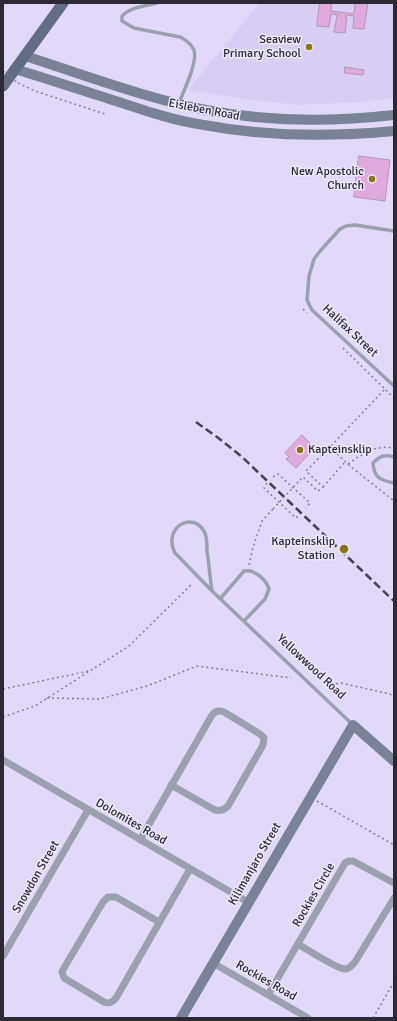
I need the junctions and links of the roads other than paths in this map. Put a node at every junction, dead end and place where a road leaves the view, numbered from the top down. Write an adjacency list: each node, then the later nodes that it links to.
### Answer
1 (63, 3): 3 (main road)
2 (157, 3): 6 (lane)
3 (25, 56): 4 (main road); 6 (main road, Eisleben Road)
4 (15, 69): 5 (main road); 8 (main road, Eisleben Road)
5 (3, 86)
6 (179, 104): 7 (main road, Eisleben Road)
7 (394, 115)
8 (394, 131)
9 (394, 231): 10 (lane, Halifax Street)
10 (394, 386)
11 (394, 457): 12 (lane)
12 (394, 483)
13 (212, 591): 13 (lane, Yellowwood Road); 14 (lane, Yellowwood Road)
14 (220, 599): 15 (lane, Yellowwood Road); 15 (lane)
15 (244, 622): 16 (lane, Yellowwood Road)
16 (353, 724): 18 (main road, Yellowwood Road); 25 (main road, Kilimanjaro Street)
17 (3, 760): 20 (street, Dolomites Road)
18 (394, 761)
19 (171, 785): 19 (street); 21 (street)
20 (88, 810): 21 (street, Dolomites Road); 28 (street, Snowdon Street)
21 (140, 840): 22 (street, Dolomites Road)
22 (190, 869): 25 (street, Dolomites Road); 26 (street)
23 (394, 883): 27 (street, Rockies Circle)
24 (394, 898): 27 (street, Rockies Circle)
25 (248, 902): 29 (main road, Kilimanjaro Street)
26 (159, 922): 26 (street)
27 (298, 944): 30 (street, Rockies Circle)
28 (3, 956)
29 (213, 963): 30 (street, Rockies Road); 31 (main road, Kilimanjaro Street)
30 (268, 995): 32 (street, Rockies Road)
31 (181, 1018)
32 (308, 1018)

